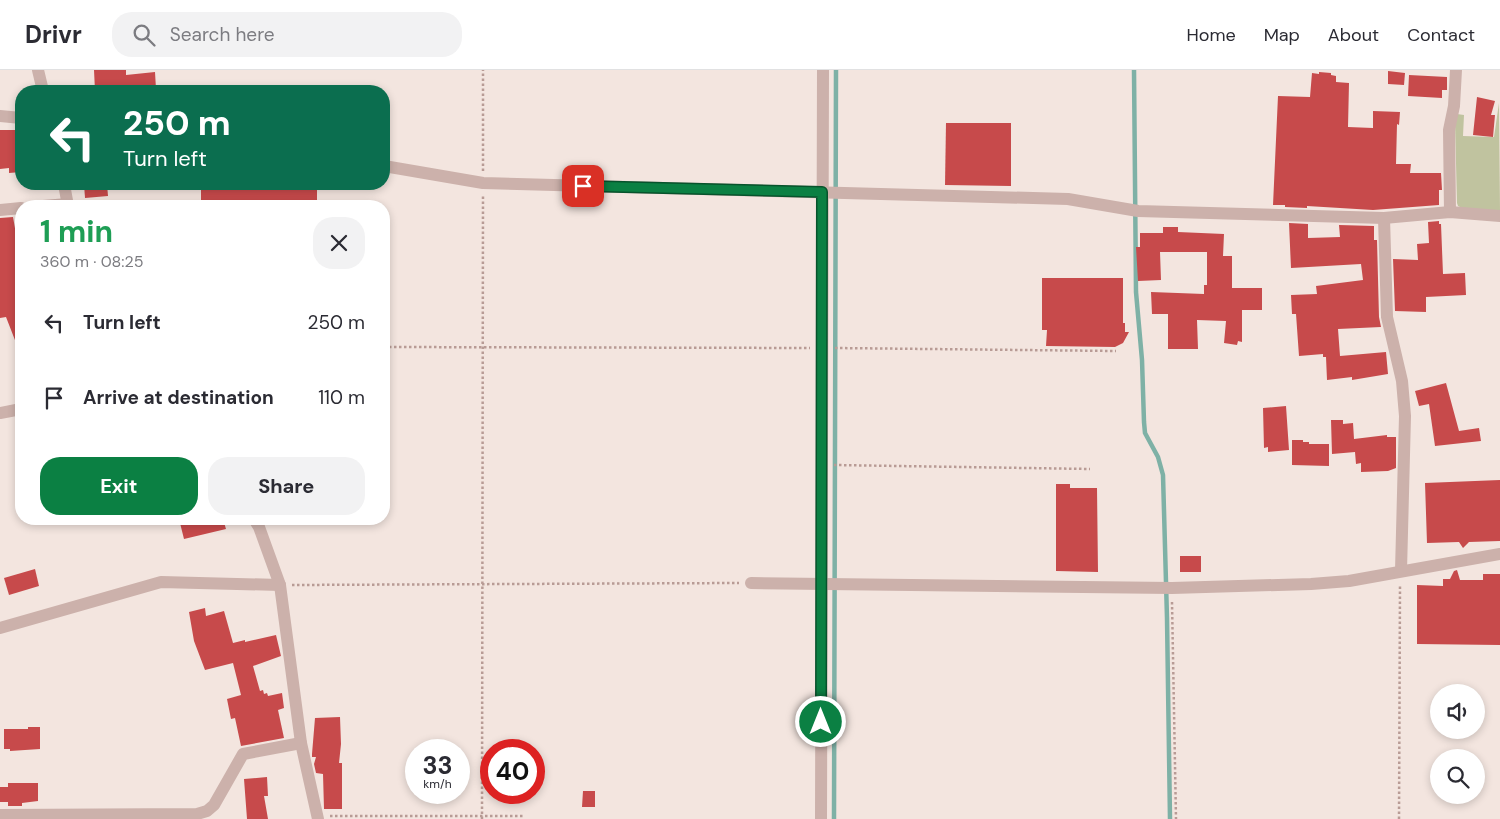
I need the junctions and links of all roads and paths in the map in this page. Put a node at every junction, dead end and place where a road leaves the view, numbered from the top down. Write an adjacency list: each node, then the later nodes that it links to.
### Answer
1 (38, 70): 5 (street)
2 (483, 70): 9 (path)
3 (823, 70): 10 (street)
4 (1456, 70): 13 (street)
5 (42, 85)
6 (0, 116): 7 (street)
7 (15, 117)
8 (390, 167): 9 (street)
9 (483, 183): 10 (street); 17 (path)
10 (822, 192): 15 (street); 18 (street)
11 (15, 209): 12 (street)
12 (0, 210)
13 (1450, 212): 14 (street); 15 (street)
14 (1500, 216)
15 (1384, 218): 26 (street)
16 (390, 347): 17 (path)
17 (483, 348): 18 (path); 28 (path)
18 (822, 348): 19 (path); 22 (street)
19 (1116, 351)
20 (15, 410): 21 (street)
21 (0, 413)
22 (822, 464): 23 (path); 30 (street)
23 (1090, 470)
24 (258, 525): 29 (street)
25 (1500, 554): 26 (street)
26 (1400, 571): 31 (street); 40 (path)
27 (751, 583): 28 (path); 30 (street)
28 (482, 584): 29 (path); 36 (path)
29 (280, 585): 32 (street); 33 (street)
30 (822, 585): 31 (street); 38 (street)
31 (1172, 588): 39 (path)
32 (0, 628)
33 (301, 743): 34 (street); 37 (street)
34 (0, 815)
35 (523, 816): 36 (path)
36 (482, 817): 37 (path)
37 (318, 818)
38 (821, 819)
39 (1176, 819)
40 (1399, 819)

